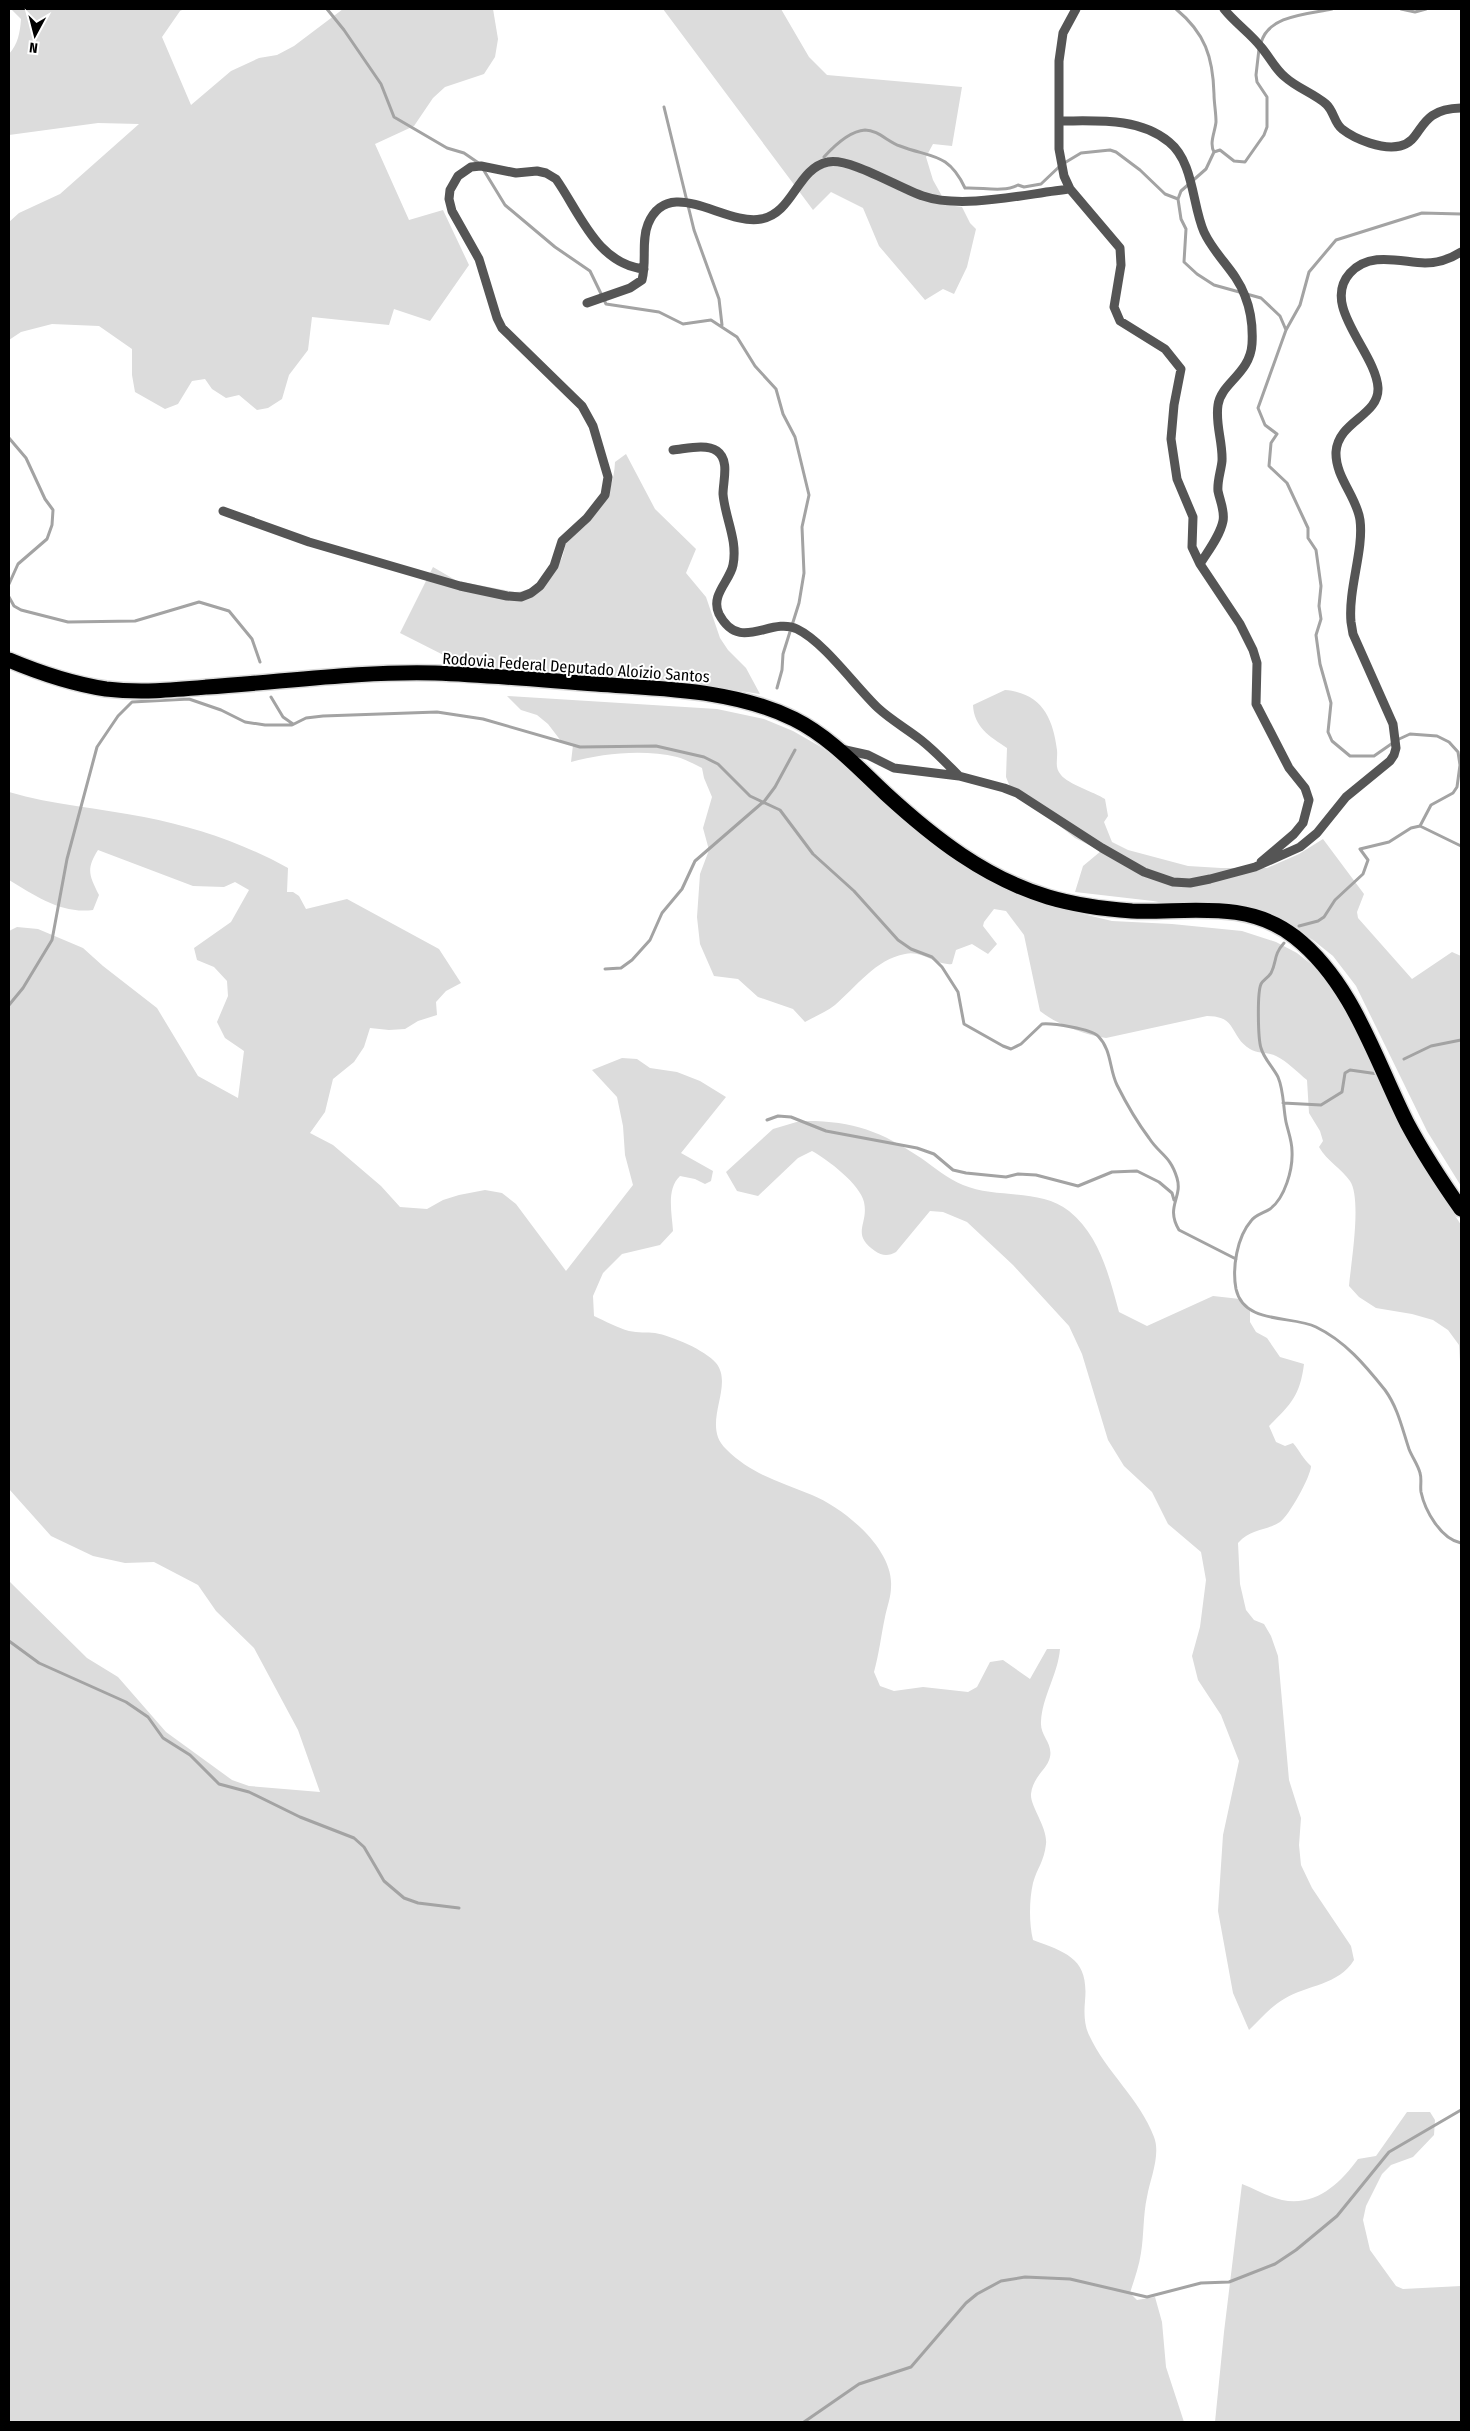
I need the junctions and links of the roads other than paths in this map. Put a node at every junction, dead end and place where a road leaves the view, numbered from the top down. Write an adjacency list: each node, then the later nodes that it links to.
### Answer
1 (1076, 9): 4 (street)
2 (1224, 9): 3 (street)
3 (1461, 108)
4 (1060, 121): 5 (street); 11 (street)
5 (1070, 189): 7 (street); 11 (street)
6 (1461, 252): 15 (street)
7 (644, 269): 8 (street); 10 (street)
8 (587, 303)
9 (673, 450): 14 (street)
10 (223, 511)
11 (1200, 564): 15 (street)
12 (9, 660): 13 (highway, Rodovia Federal Deputado Aloízio Santos)
13 (838, 749): 14 (street); 16 (highway, Rodovia Federal Deputado Aloízio Santos)
14 (959, 776): 15 (street)
15 (1255, 867)
16 (1461, 1209)

